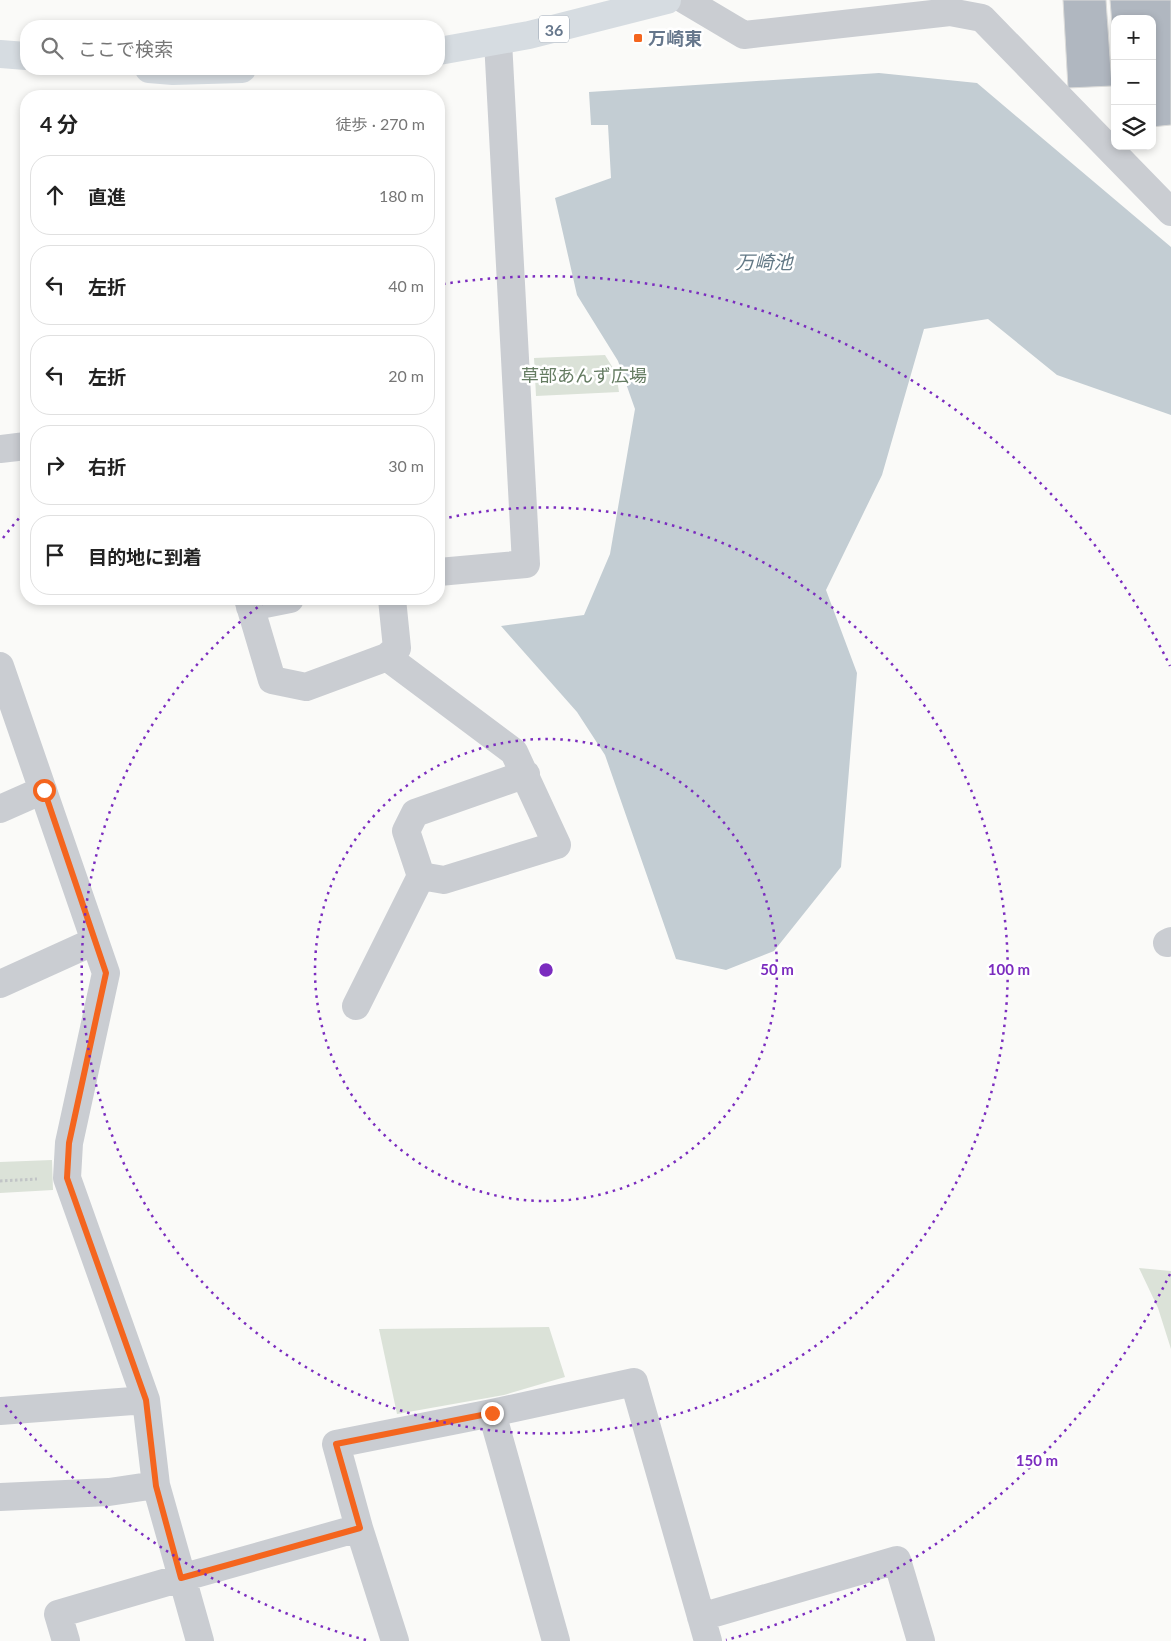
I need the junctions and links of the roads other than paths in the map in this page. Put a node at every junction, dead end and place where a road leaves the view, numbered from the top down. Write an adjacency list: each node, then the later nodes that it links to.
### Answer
1 (667, 0): 3 (main road, 36)
2 (685, 0): 7 (street)
3 (498, 41): 4 (main road, 36); 10 (street)
4 (445, 50)
5 (0, 54): 6 (main road)
6 (20, 56)
7 (1171, 212)
8 (20, 446): 9 (street)
9 (0, 448)
10 (445, 571)
11 (250, 605): 13 (street)
12 (393, 605): 13 (street)
13 (387, 657): 15 (street)
14 (0, 666): 16 (street)
15 (526, 774): 18 (street); 18 (street)
16 (44, 790): 17 (street); 19 (street)
17 (0, 809)
18 (421, 876): 21 (street)
19 (95, 941): 20 (street); 22 (street)
20 (0, 984)
21 (356, 1006)
22 (146, 1400): 23 (street); 25 (street)
23 (0, 1411)
24 (492, 1413): 27 (street); 29 (street); 33 (street)
25 (156, 1486): 26 (street); 28 (street)
26 (0, 1497)
27 (360, 1528): 28 (street); 32 (street)
28 (181, 1578): 30 (street); 31 (street)
29 (704, 1629): 34 (street)
30 (66, 1641)
31 (200, 1641)
32 (395, 1641)
33 (556, 1641)
34 (921, 1641)

